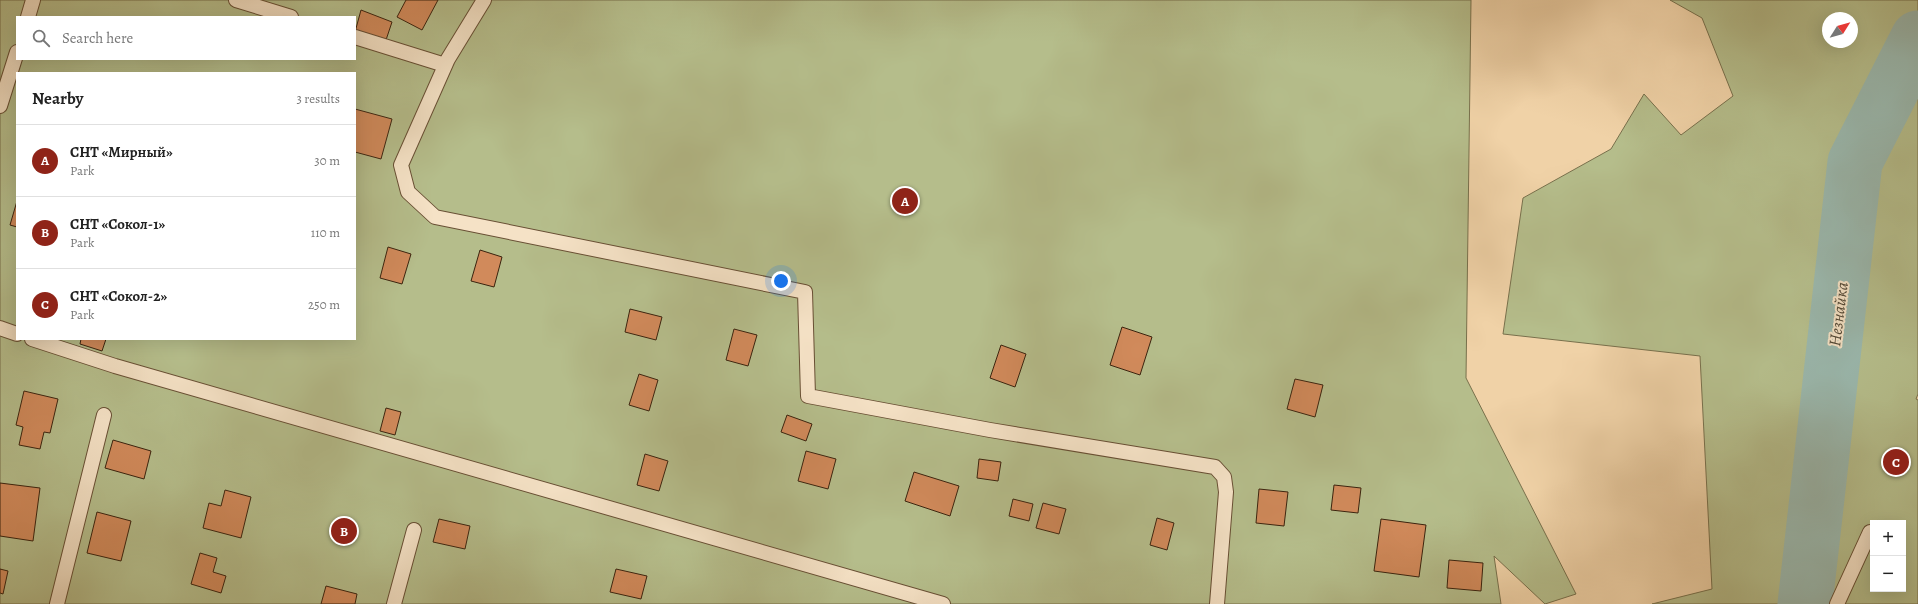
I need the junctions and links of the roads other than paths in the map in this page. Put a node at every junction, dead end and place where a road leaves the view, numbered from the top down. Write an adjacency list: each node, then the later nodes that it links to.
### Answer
1 (34, 0): 4 (lane)
2 (236, 0): 5 (lane)
3 (484, 0): 8 (lane)
4 (28, 16)
5 (288, 16)
6 (356, 37): 8 (lane)
7 (16, 55): 9 (lane)
8 (445, 65): 19 (lane)
9 (0, 106)
10 (0, 328): 11 (lane)
11 (16, 334)
12 (35, 340): 18 (lane)
13 (104, 415): 16 (lane)
14 (414, 530): 17 (lane)
15 (1870, 532): 20 (lane)
16 (57, 604)
17 (394, 604)
18 (943, 604)
19 (1217, 604)
20 (1837, 604)

